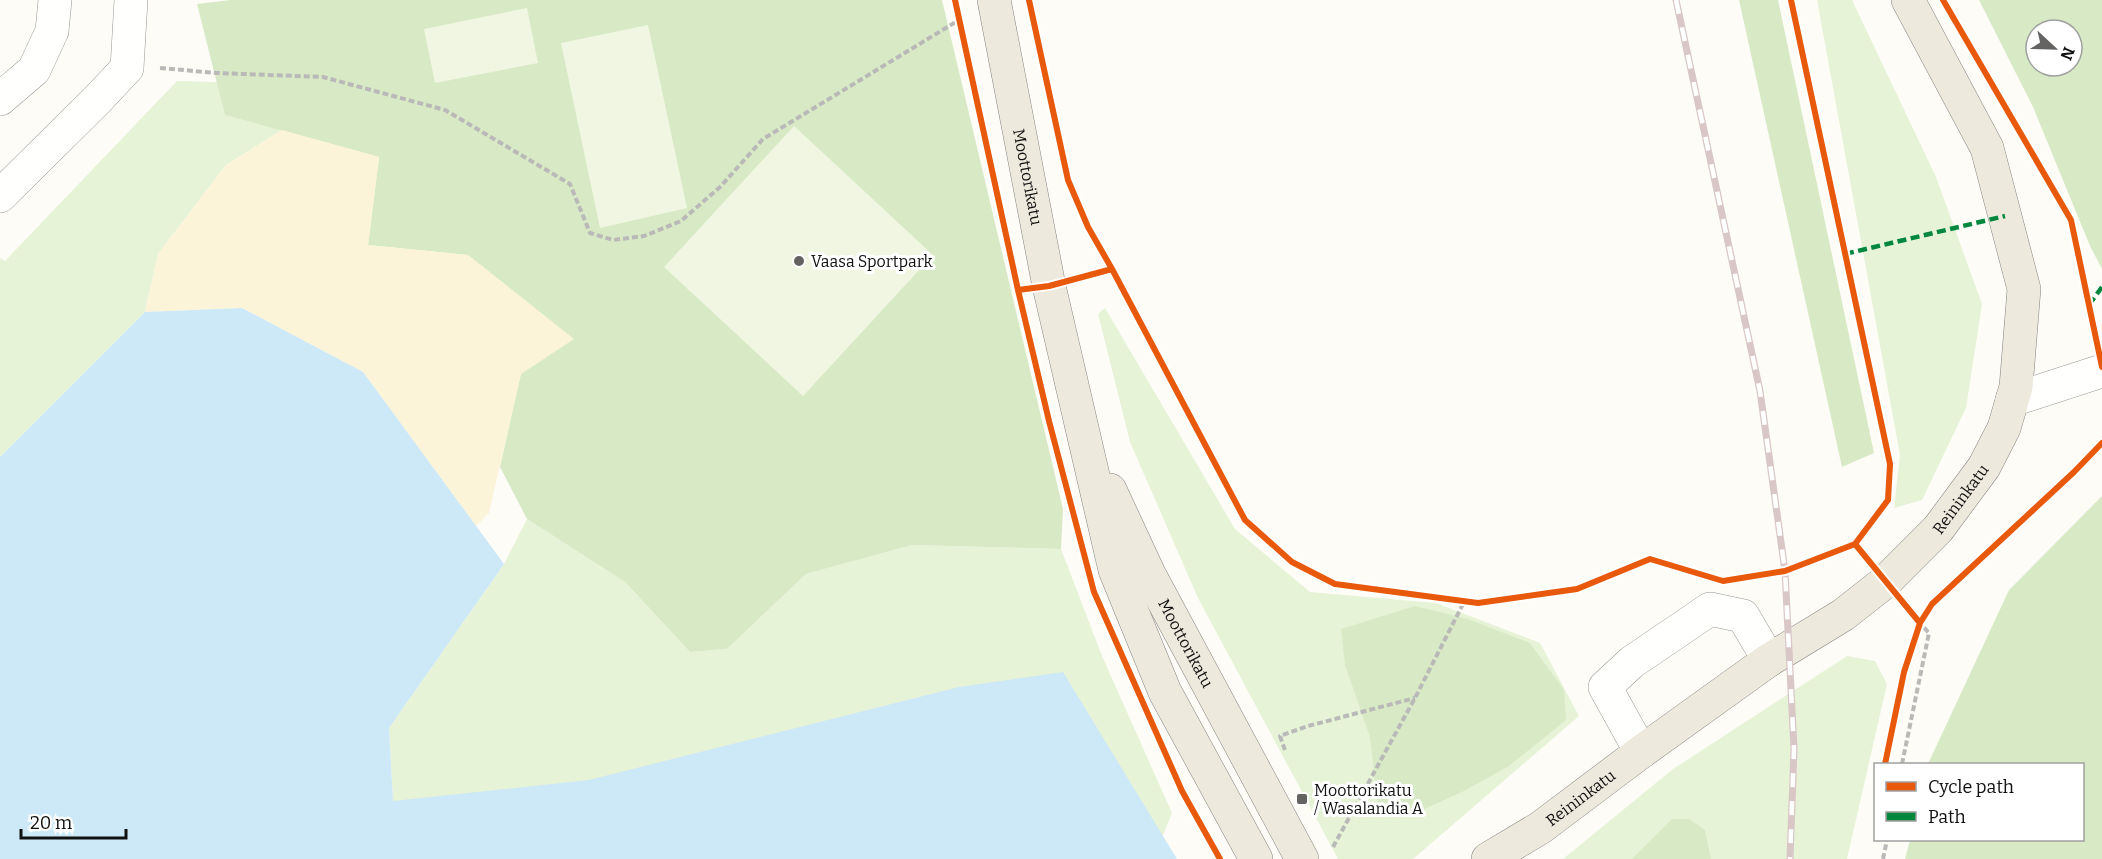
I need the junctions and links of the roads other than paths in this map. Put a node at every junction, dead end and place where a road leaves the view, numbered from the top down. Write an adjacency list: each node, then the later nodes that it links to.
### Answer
1 (55, 0): 5 (street)
2 (130, 0): 6 (street)
3 (994, 0): 9 (main road, Moottorikatu)
4 (1908, 0): 8 (main road, Reininkatu)
5 (0, 99)
6 (0, 196)
7 (2102, 371): 8 (street)
8 (2012, 400): 10 (main road, Reininkatu)
9 (1079, 423): 13 (main road, Moottorikatu); 14 (main road, Moottorikatu)
10 (1769, 660): 11 (main road, Reininkatu); 11 (street)
11 (1641, 752): 12 (main road, Reininkatu)
12 (1540, 828): 15 (main road, Reininkatu); 16 (main road, Reininkatu)
13 (1317, 854)
14 (1256, 859)
15 (1488, 859)
16 (1517, 859)

